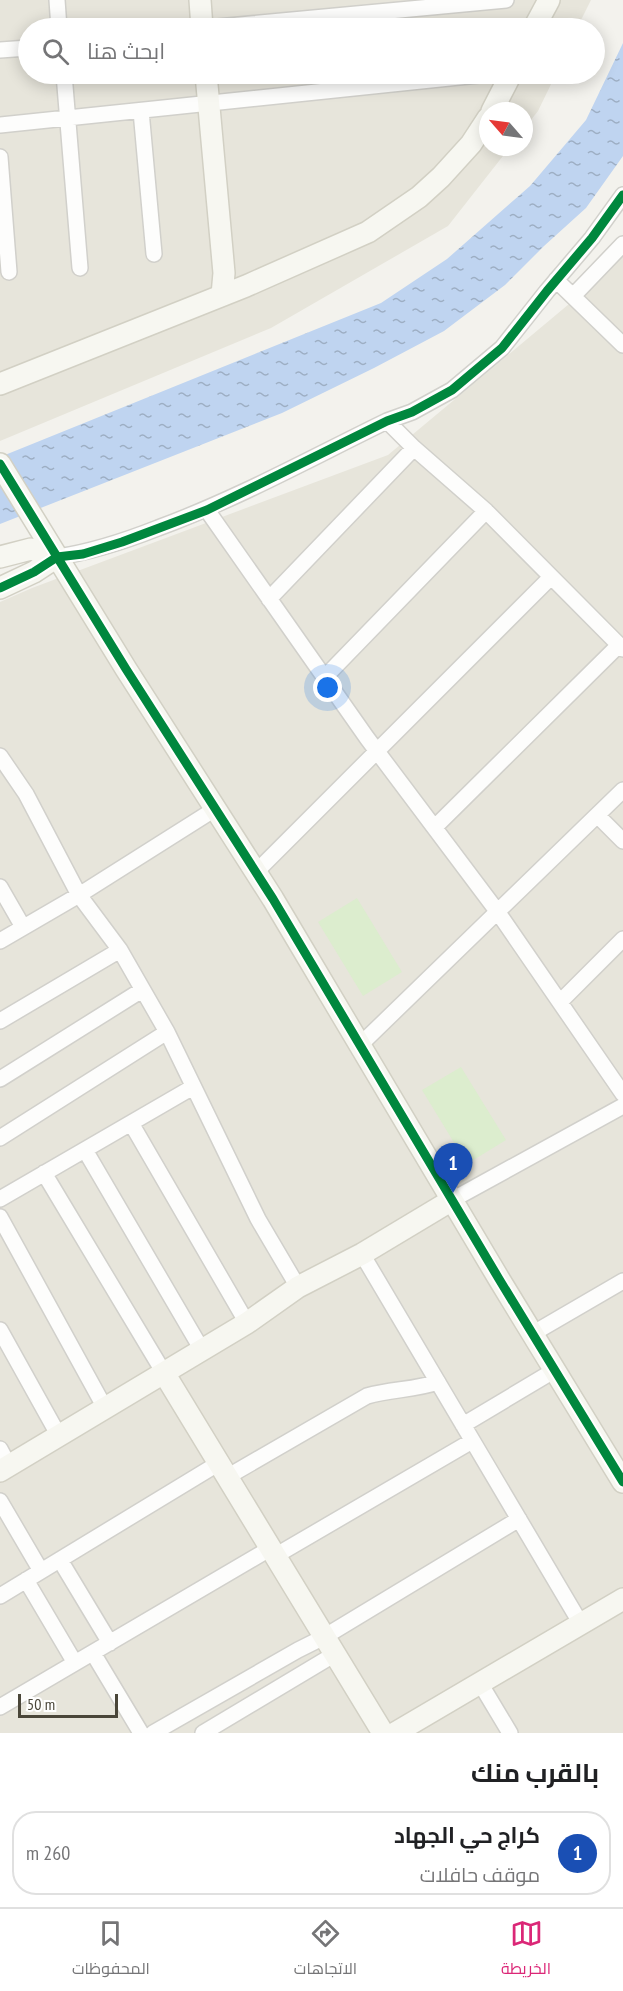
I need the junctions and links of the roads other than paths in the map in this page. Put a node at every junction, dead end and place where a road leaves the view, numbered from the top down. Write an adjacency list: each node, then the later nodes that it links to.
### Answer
1 (57, 0): 5 (street)
2 (200, 0): 6 (street)
3 (506, 0): 7 (street)
4 (549, 0): 8 (street)
5 (58, 18)
6 (201, 18)
7 (314, 18)
8 (539, 18)
9 (18, 49): 10 (street)
10 (0, 50)
11 (64, 84): 18 (street)
12 (207, 84): 16 (street)
13 (398, 84): 16 (street)
14 (506, 84): 15 (street)
15 (497, 102)
16 (209, 105): 17 (street); 28 (street)
17 (141, 111): 18 (street); 24 (street)
18 (68, 119): 19 (street); 25 (street)
19 (0, 125)
20 (479, 132): 28 (street)
21 (0, 157): 26 (street)
22 (623, 195): 27 (street)
23 (623, 244): 29 (street)
24 (154, 254)
25 (80, 268)
26 (9, 272)
27 (556, 280): 29 (street); 32 (street)
28 (222, 296): 31 (street)
29 (573, 296): 30 (street)
30 (623, 345)
31 (0, 384)
32 (387, 421): 33 (street); 35 (street)
33 (414, 448): 36 (street); 41 (street)
34 (0, 464): 38 (street)
35 (207, 510): 38 (street); 41 (street)
36 (486, 511): 39 (street); 43 (street)
37 (0, 557): 38 (street)
38 (57, 557): 40 (street); 47 (street)
39 (551, 577): 42 (street); 44 (street)
40 (0, 588)
41 (269, 598): 43 (street)
42 (621, 647): 49 (street)
43 (325, 677): 44 (street)
44 (378, 751): 49 (street); 51 (street)
45 (0, 756): 53 (street)
46 (623, 790): 48 (street)
47 (215, 809): 51 (street); 53 (street)
48 (597, 815): 50 (street); 54 (street)
49 (435, 826): 54 (street)
50 (623, 841)
51 (256, 872): 63 (street)
52 (0, 887): 55 (street)
53 (80, 895): 55 (street); 58 (street)
54 (497, 912): 60 (street); 63 (street)
55 (23, 927): 57 (street)
56 (623, 939): 60 (street)
57 (0, 941)
58 (120, 950): 59 (street); 61 (street)
59 (142, 990): 62 (street); 64 (street)
60 (560, 1002): 66 (street)
61 (0, 1021)
62 (168, 1032): 65 (street); 69 (street)
63 (360, 1045): 73 (street)
64 (0, 1079)
65 (193, 1087): 68 (street); 77 (street)
66 (622, 1090)
67 (623, 1106): 73 (street)
68 (131, 1123): 70 (street); 78 (street)
69 (0, 1138)
70 (85, 1150): 71 (street); 81 (street)
71 (44, 1173): 72 (street); 83 (street)
72 (0, 1199)
73 (452, 1200): 75 (street); 80 (street)
74 (0, 1217): 85 (street)
75 (362, 1254): 77 (street); 84 (street)
76 (623, 1281): 80 (street)
77 (298, 1287): 78 (street)
78 (247, 1323): 81 (street)
79 (0, 1330): 87 (street)
80 (532, 1334): 82 (street)
81 (201, 1350): 83 (street)
82 (555, 1370): 86 (street); 91 (street)
83 (164, 1373): 85 (street); 90 (street)
84 (438, 1382): 86 (street); 90 (street)
85 (105, 1408): 87 (street)
86 (463, 1425): 88 (street)
87 (59, 1436): 89 (street)
88 (472, 1441): 93 (street); 94 (street)
89 (3, 1462)
90 (223, 1470): 94 (street); 95 (street)
91 (623, 1482)
92 (0, 1501): 96 (street)
93 (519, 1519): 100 (street); 102 (street)
94 (273, 1552): 101 (street); 102 (street)
95 (60, 1560): 96 (street); 101 (street)
96 (41, 1571): 97 (street)
97 (26, 1580): 98 (street); 104 (street)
98 (0, 1596)
99 (623, 1599): 100 (street)
100 (581, 1624): 105 (street)
101 (110, 1643): 103 (street)
102 (330, 1646): 108 (street); 109 (street); 110 (street)
103 (93, 1653): 104 (street); 107 (street)
104 (75, 1663): 106 (street)
105 (480, 1683): 111 (street); 112 (street)
106 (0, 1707)
107 (141, 1733)
108 (153, 1733)
109 (203, 1733)
110 (383, 1733)
111 (395, 1733)
112 (510, 1733)

